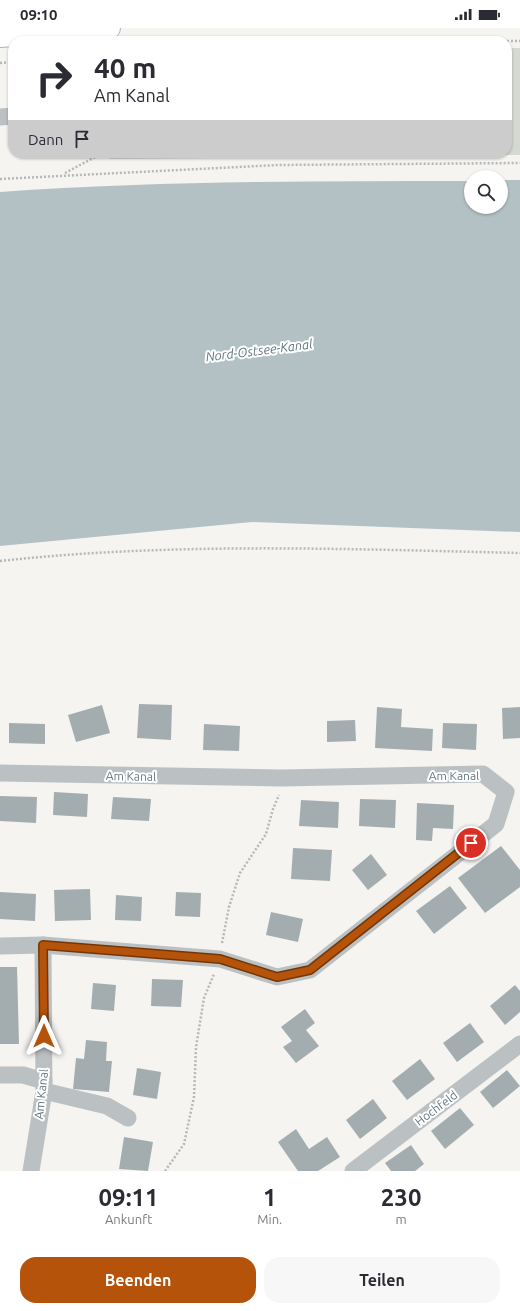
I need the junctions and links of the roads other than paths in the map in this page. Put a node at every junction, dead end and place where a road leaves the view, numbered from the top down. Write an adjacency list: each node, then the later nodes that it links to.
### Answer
1 (109, 28): 2 (main road)
2 (0, 36)
3 (0, 774): 4 (street, Am Kanal)
4 (43, 945): 5 (street, Am Kanal); 8 (street, Am Kanal)
5 (0, 946)
6 (520, 1044): 11 (street, Hochfeld)
7 (0, 1074): 8 (street)
8 (44, 1086): 9 (street); 10 (street, Am Kanal)
9 (128, 1118)
10 (31, 1171)
11 (353, 1171)

